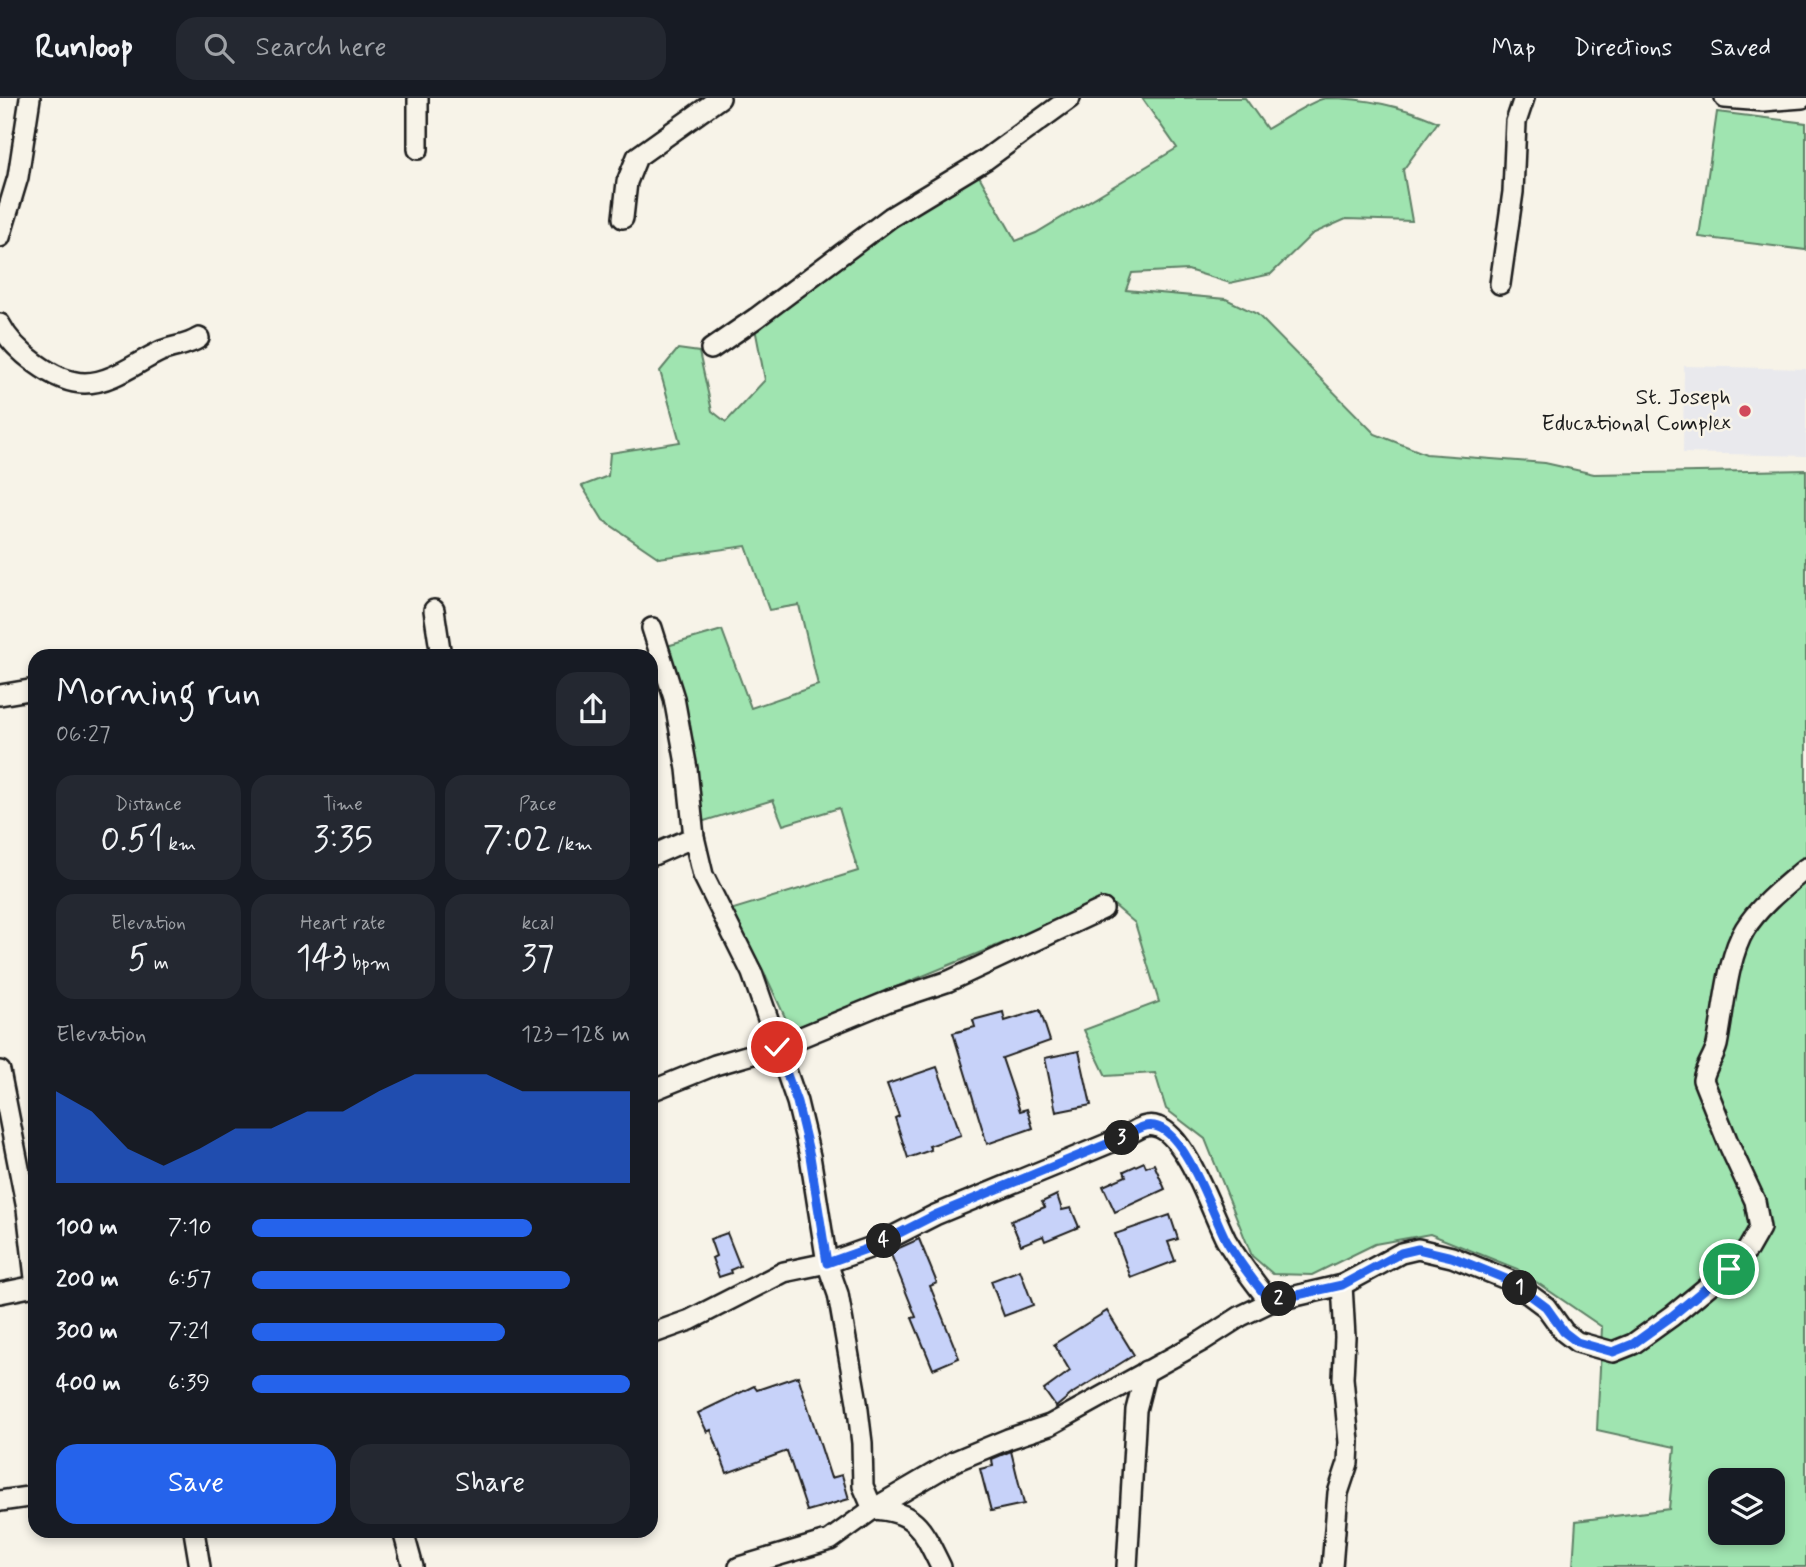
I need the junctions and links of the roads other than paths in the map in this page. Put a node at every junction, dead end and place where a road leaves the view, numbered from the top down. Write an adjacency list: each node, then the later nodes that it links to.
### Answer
1 (30, 98): 10 (street)
2 (418, 98): 8 (street)
3 (720, 98): 9 (street)
4 (1070, 98): 14 (street)
5 (1524, 98): 11 (street)
6 (1725, 98): 7 (street)
7 (1802, 98)
8 (418, 149)
9 (624, 218)
10 (0, 237)
11 (1500, 284)
12 (0, 324): 13 (street)
13 (199, 338)
14 (711, 349)
15 (434, 610): 17 (street)
16 (652, 628): 20 (street)
17 (440, 649)
18 (28, 690): 19 (street)
19 (0, 695)
20 (694, 837): 21 (street); 24 (street)
21 (658, 853)
22 (1806, 868): 29 (street)
23 (1103, 909): 24 (street)
24 (777, 1047): 26 (street); 28 (street)
25 (0, 1071): 27 (street)
26 (658, 1088)
27 (28, 1218)
28 (827, 1263): 32 (street); 33 (street); 39 (street)
29 (1342, 1285): 32 (street); 48 (street)
30 (28, 1287): 31 (street)
31 (0, 1293)
32 (1270, 1301): 34 (street)
33 (658, 1331)
34 (1146, 1371): 35 (street); 36 (street)
35 (1112, 1391): 36 (street); 39 (street)
36 (1136, 1410): 47 (street)
37 (28, 1497): 38 (street)
38 (0, 1501)
39 (873, 1509): 42 (street); 46 (street)
40 (195, 1538): 43 (street)
41 (405, 1538): 44 (street)
42 (780, 1561): 45 (street)
43 (200, 1567)
44 (413, 1567)
45 (738, 1567)
46 (942, 1567)
47 (1127, 1567)
48 (1332, 1567)

